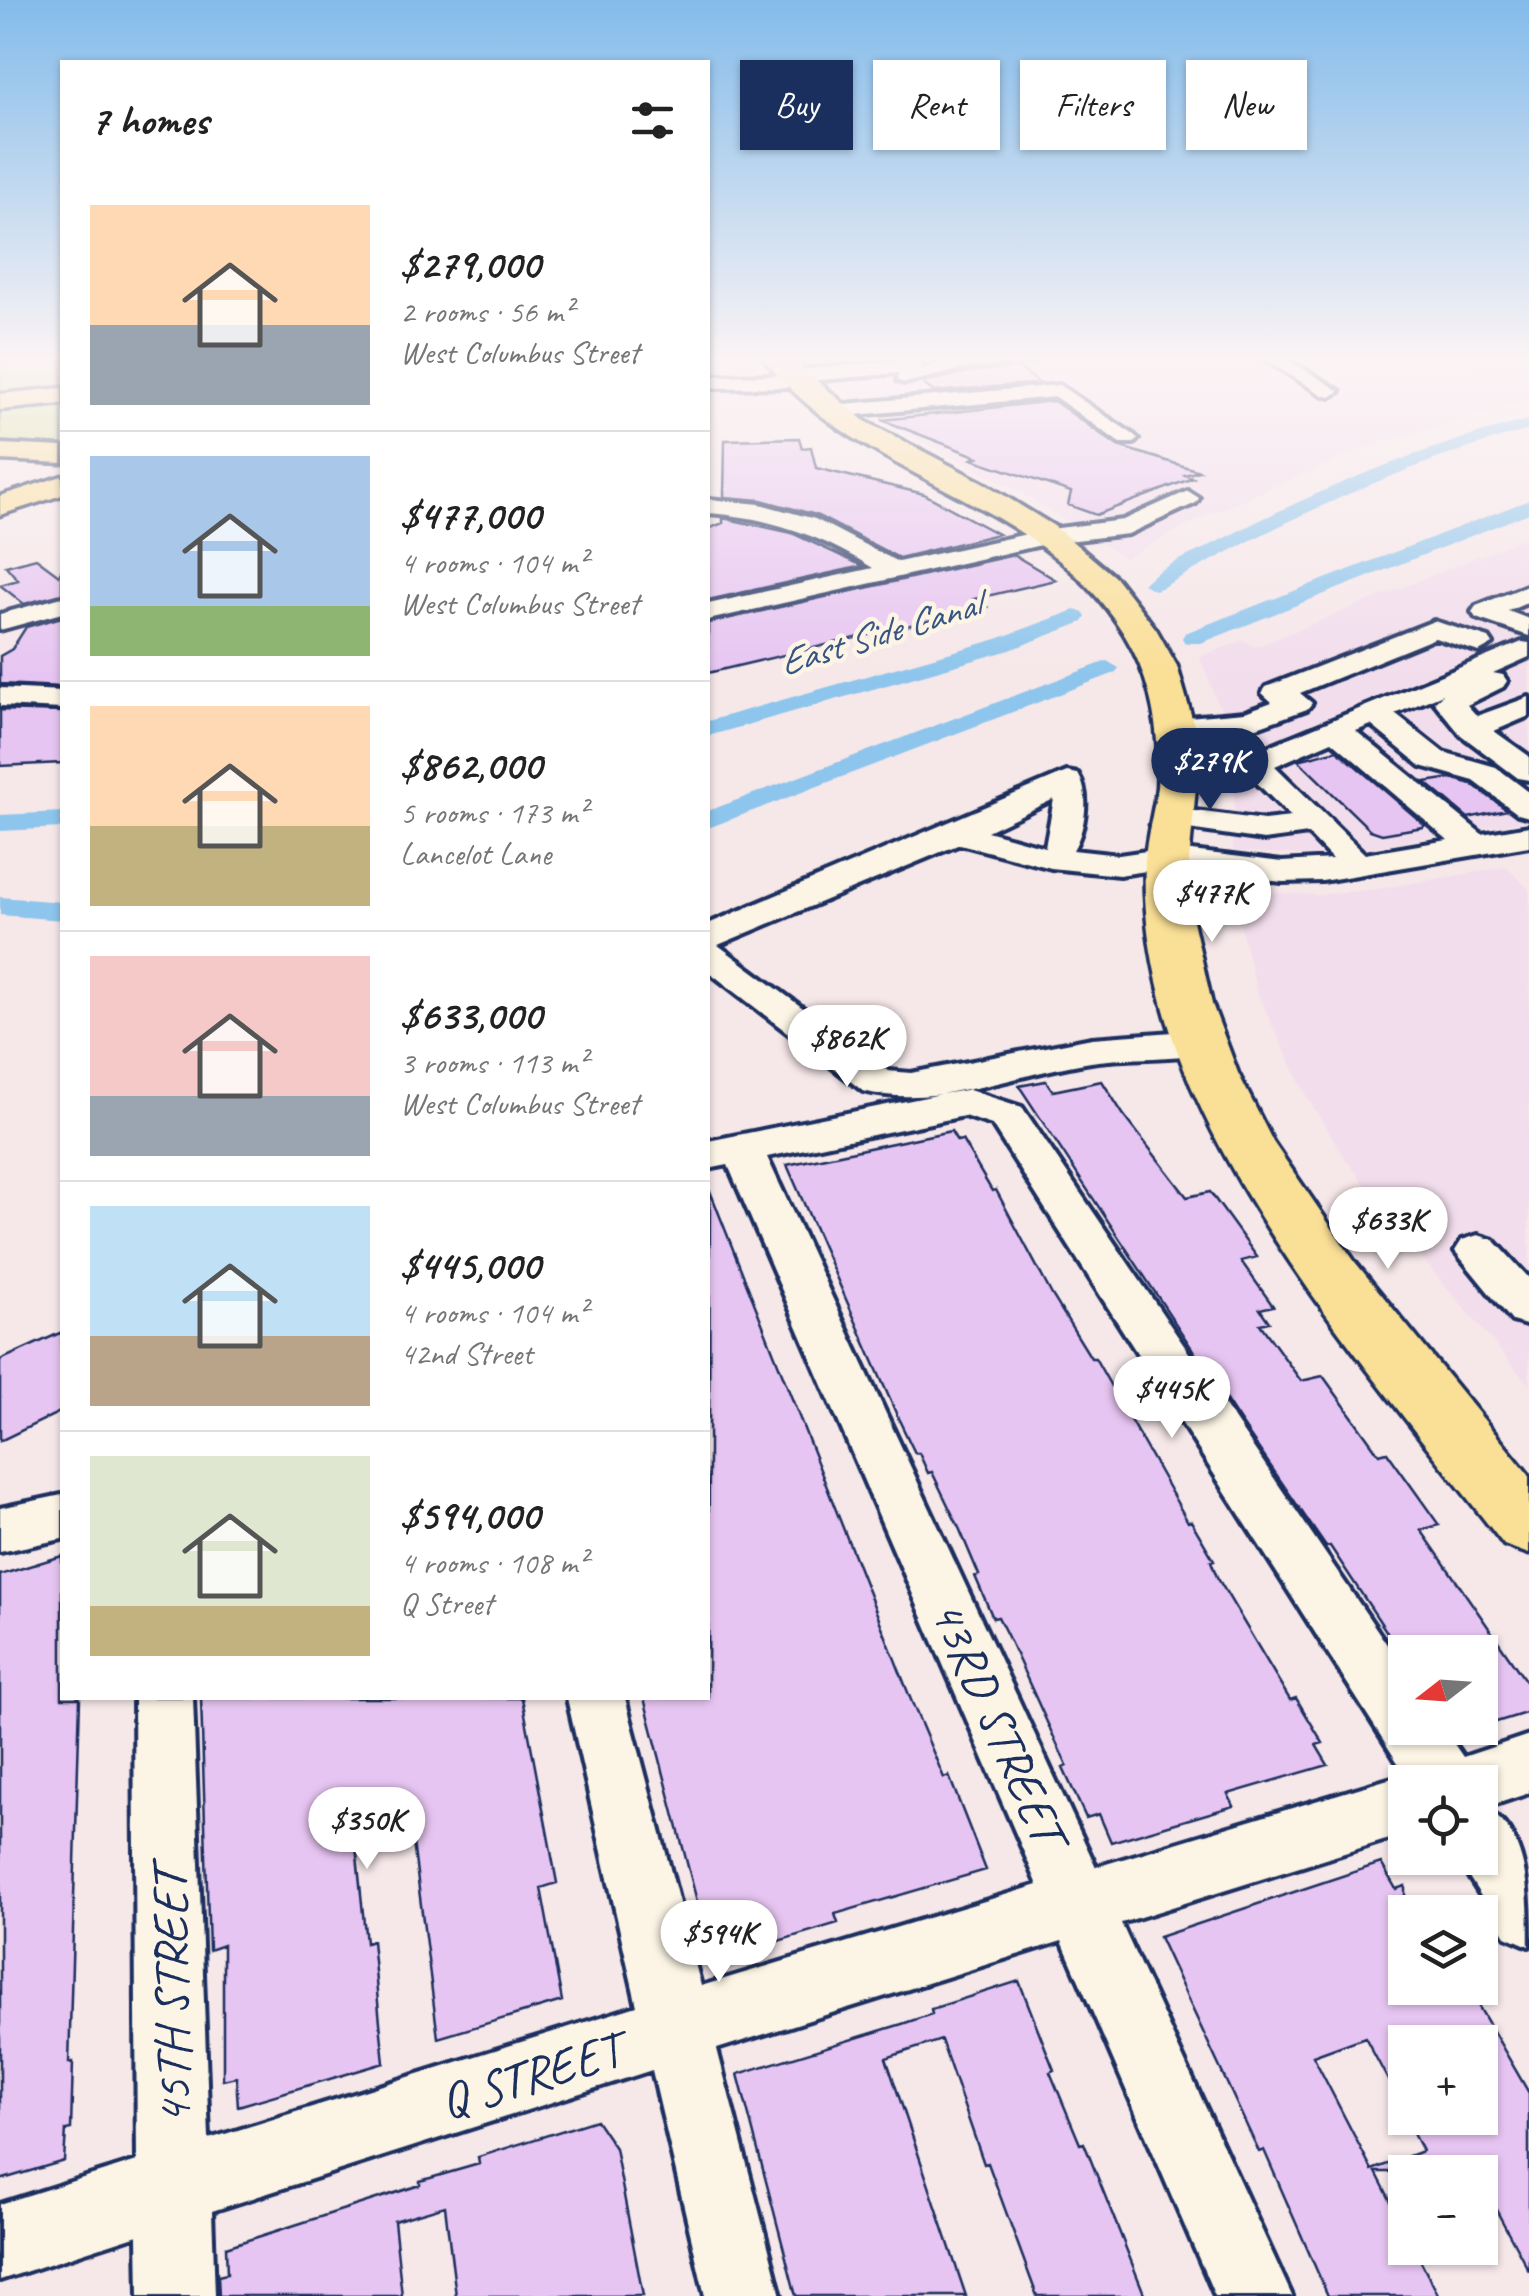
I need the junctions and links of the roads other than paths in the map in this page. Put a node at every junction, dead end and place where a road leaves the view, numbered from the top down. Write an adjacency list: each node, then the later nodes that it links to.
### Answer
1 (922, 463): 8 (main road)
2 (60, 473): 4 (main road)
3 (60, 486): 6 (main road)
4 (0, 494)
5 (1188, 498): 8 (street)
6 (0, 506)
7 (710, 506): 9 (street)
8 (1050, 536): 9 (street); 24 (main road)
9 (895, 571): 12 (street)
10 (1529, 593): 13 (street)
11 (60, 606): 14 (street)
12 (710, 610)
13 (1484, 612): 15 (street); 16 (street)
14 (0, 622)
15 (1434, 629): 16 (street); 24 (street)
16 (1510, 637): 21 (street); 24 (street)
17 (1529, 663): 22 (street)
18 (0, 696): 19 (street)
19 (60, 700)
20 (1529, 706): 22 (street)
21 (1375, 713): 23 (street); 29 (street)
22 (1472, 729): 26 (street)
23 (1336, 730): 25 (street); 32 (street)
24 (1177, 739): 25 (street); 30 (main road)
25 (1255, 763): 27 (street)
26 (1529, 771)
27 (1312, 824): 30 (street); 33 (street)
28 (959, 832): 30 (street); 31 (street); 34 (street)
29 (1526, 832): 32 (street)
30 (1170, 838): 33 (street); 36 (main road)
31 (1060, 844)
32 (1474, 846): 33 (street)
33 (1356, 865)
34 (710, 937)
35 (710, 956): 36 (street)
36 (1202, 1042): 41 (main road)
37 (725, 1152): 43 (street); 50 (street, 43RD STREET)
38 (1478, 1252): 39 (street)
39 (1529, 1308)
40 (60, 1517): 42 (street)
41 (1529, 1525)
42 (0, 1530)
43 (1388, 1696)
44 (162, 1700): 53 (street, 45TH STREET)
45 (597, 1700): 52 (street)
46 (1529, 1764): 47 (street)
47 (1498, 1774)
48 (1388, 1809): 50 (street, Q STREET)
49 (1498, 1865): 51 (street)
50 (1080, 1902): 52 (street, Q STREET); 57 (street, 43RD STREET)
51 (1529, 1913)
52 (679, 2027): 53 (street, Q STREET); 56 (street)
53 (175, 2184): 54 (street, Q STREET); 55 (street, 45TH STREET)
54 (0, 2242)
55 (177, 2296)
56 (743, 2296)
57 (1254, 2296)

